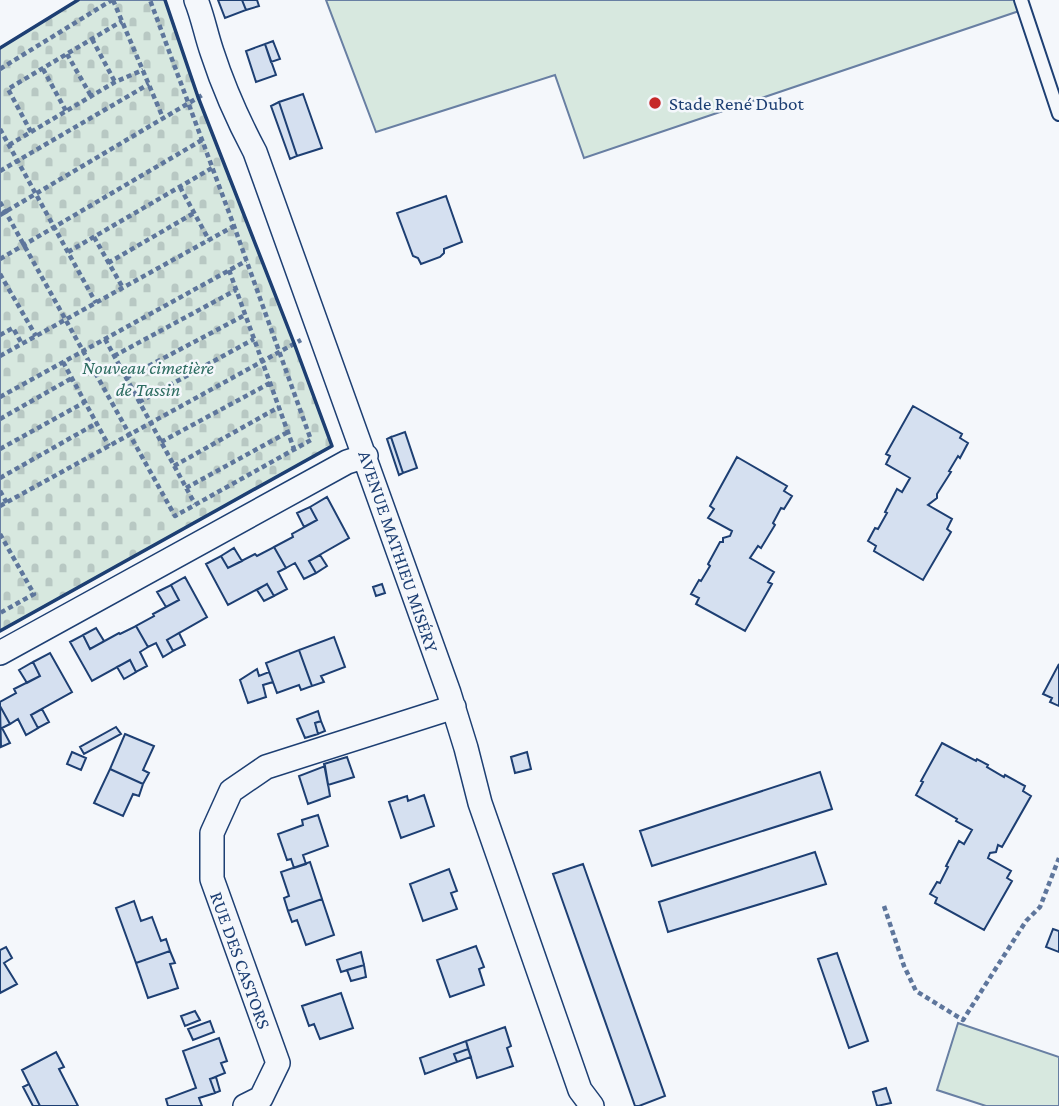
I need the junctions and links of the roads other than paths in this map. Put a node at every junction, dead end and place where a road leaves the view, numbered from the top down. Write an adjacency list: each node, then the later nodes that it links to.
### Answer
1 (196, 0): 4 (street, AVENUE MATHIEU MISÉRY)
2 (1021, 0): 3 (lane)
3 (1059, 114)
4 (366, 456): 5 (street); 6 (street, AVENUE MATHIEU MISÉRY)
5 (0, 653)
6 (454, 707): 7 (street, RUE DES CASTORS); 8 (street, AVENUE MATHIEU MISÉRY)
7 (245, 1106)
8 (592, 1106)

